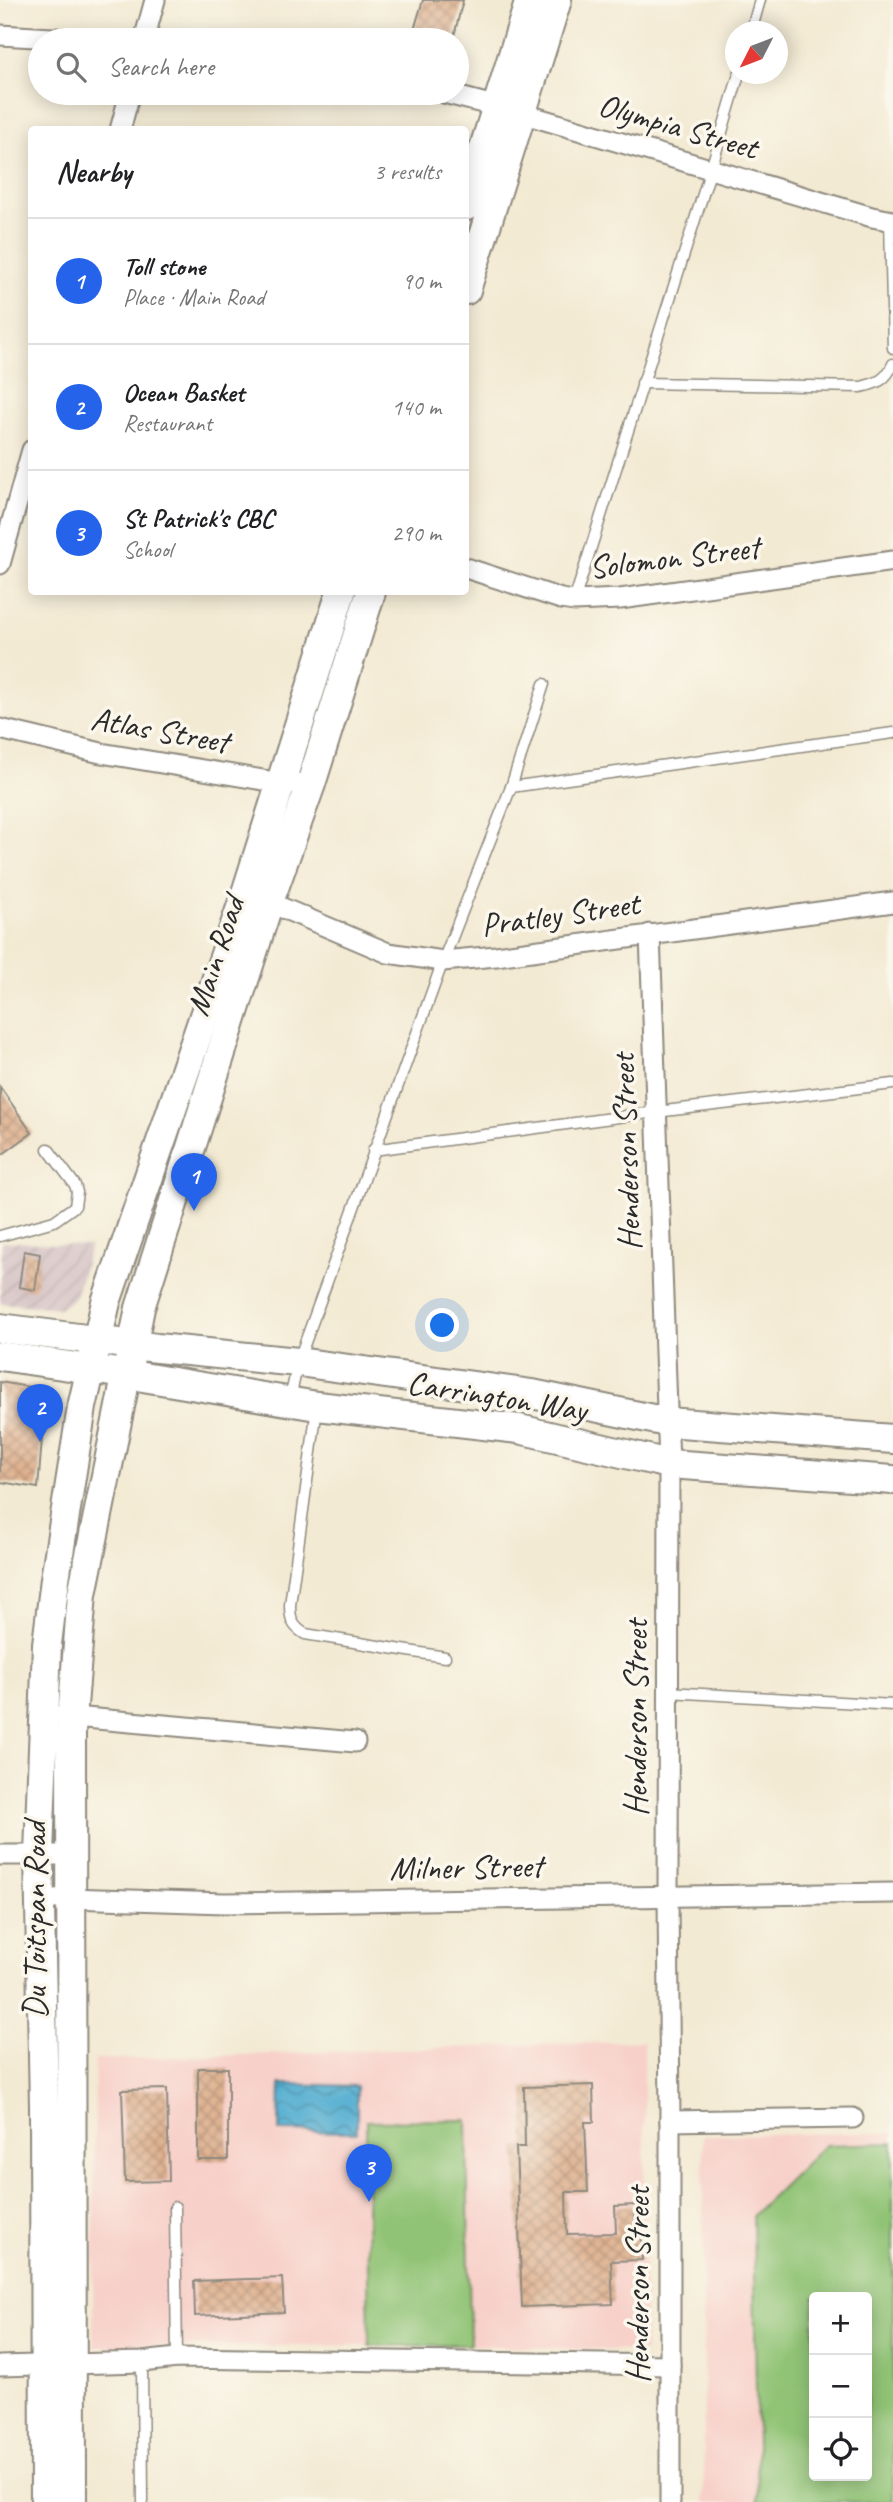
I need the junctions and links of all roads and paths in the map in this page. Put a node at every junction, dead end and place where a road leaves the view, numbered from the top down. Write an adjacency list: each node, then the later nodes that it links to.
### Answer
1 (155, 0): 6 (street)
2 (530, 0): 12 (street)
3 (557, 0): 12 (street)
4 (760, 0): 5 (lane)
5 (754, 21)
6 (147, 28)
7 (0, 35): 8 (street)
8 (28, 37)
9 (736, 84): 14 (lane)
10 (469, 100): 12 (street, Olympia Street)
11 (127, 105): 13 (street)
12 (509, 110): 14 (street, Olympia Street); 15 (street); 17 (street)
13 (121, 126)
14 (711, 169): 16 (street, Olympia Street); 20 (lane)
15 (469, 199)
16 (892, 221): 18 (lane)
17 (469, 277)
18 (893, 348)
19 (893, 364): 20 (lane)
20 (642, 383): 27 (lane)
21 (28, 464): 23 (street)
22 (893, 561): 27 (street, Solomon Street)
23 (0, 564)
24 (469, 569): 27 (street, Solomon Street)
25 (340, 595): 31 (street, Main Road)
26 (370, 595): 32 (street, Main Road)
27 (574, 601)
28 (544, 684): 33 (lane)
29 (0, 729): 31 (street, Atlas Street)
30 (893, 733): 33 (lane)
31 (281, 783): 32 (street, Atlas Street); 34 (street, Main Road)
32 (311, 784): 34 (street, Main Road)
33 (511, 787): 37 (lane)
34 (258, 898): 37 (street, Pratley Street); 44 (street, Main Road); 45 (street, Main Road)
35 (893, 902): 36 (street, Pratley Street)
36 (650, 934): 37 (street, Pratley Street); 39 (street, Henderson Street)
37 (443, 961): 41 (lane)
38 (893, 1084): 39 (lane)
39 (656, 1112): 41 (lane); 52 (street, Henderson Street)
40 (47, 1149): 42 (lane)
41 (373, 1150): 47 (lane)
42 (0, 1236)
43 (0, 1328): 44 (street, Carrington Way)
44 (98, 1339): 45 (street, Carrington Way); 48 (street, Du Toitspan Road)
45 (131, 1344): 47 (street, Carrington Way); 49 (street, Du Toitspan Road)
46 (0, 1356): 48 (street, Carrington Way)
47 (298, 1362): 50 (lane); 52 (street, Carrington Way)
48 (92, 1369): 49 (street, Carrington Way); 59 (street, Du Toitspan Road)
49 (125, 1374): 50 (street, Carrington Way); 59 (street, Du Toitspan Road)
50 (289, 1401): 51 (street, Carrington Way)
51 (317, 1406): 54 (street, Carrington Way); 56 (lane)
52 (667, 1422): 53 (street, Carrington Way); 54 (street, Henderson Street)
53 (893, 1439)
54 (669, 1464): 55 (street, Carrington Way); 57 (street, Henderson Street)
55 (893, 1480)
56 (445, 1657)
57 (668, 1692): 58 (lane); 65 (street, Henderson Street)
58 (893, 1705)
59 (58, 1716): 60 (street); 61 (street, Du Toitspan Road); 63 (street, Du Toitspan Road)
60 (355, 1742)
61 (39, 1854): 62 (street); 63 (street); 67 (street, Du Toitspan Road)
62 (0, 1855)
63 (71, 1855): 66 (street, Du Toitspan Road)
64 (893, 1893): 65 (street, Milner Street)
65 (668, 1895): 66 (street, Milner Street); 69 (street, Henderson Street)
66 (69, 1898): 67 (street, Milner Street); 73 (street, Du Toitspan Road)
67 (39, 1900): 73 (street, Du Toitspan Road)
68 (853, 2118): 69 (street)
69 (670, 2121): 74 (street, Henderson Street)
70 (175, 2207): 71 (lane)
71 (177, 2358): 72 (street); 74 (street)
72 (142, 2362): 73 (street); 78 (lane)
73 (57, 2363): 75 (street); 76 (street, Du Toitspan Road); 77 (street, Du Toitspan Road)
74 (670, 2365): 79 (street, Henderson Street)
75 (0, 2366)
76 (45, 2502)
77 (72, 2502)
78 (143, 2502)
79 (670, 2502)

